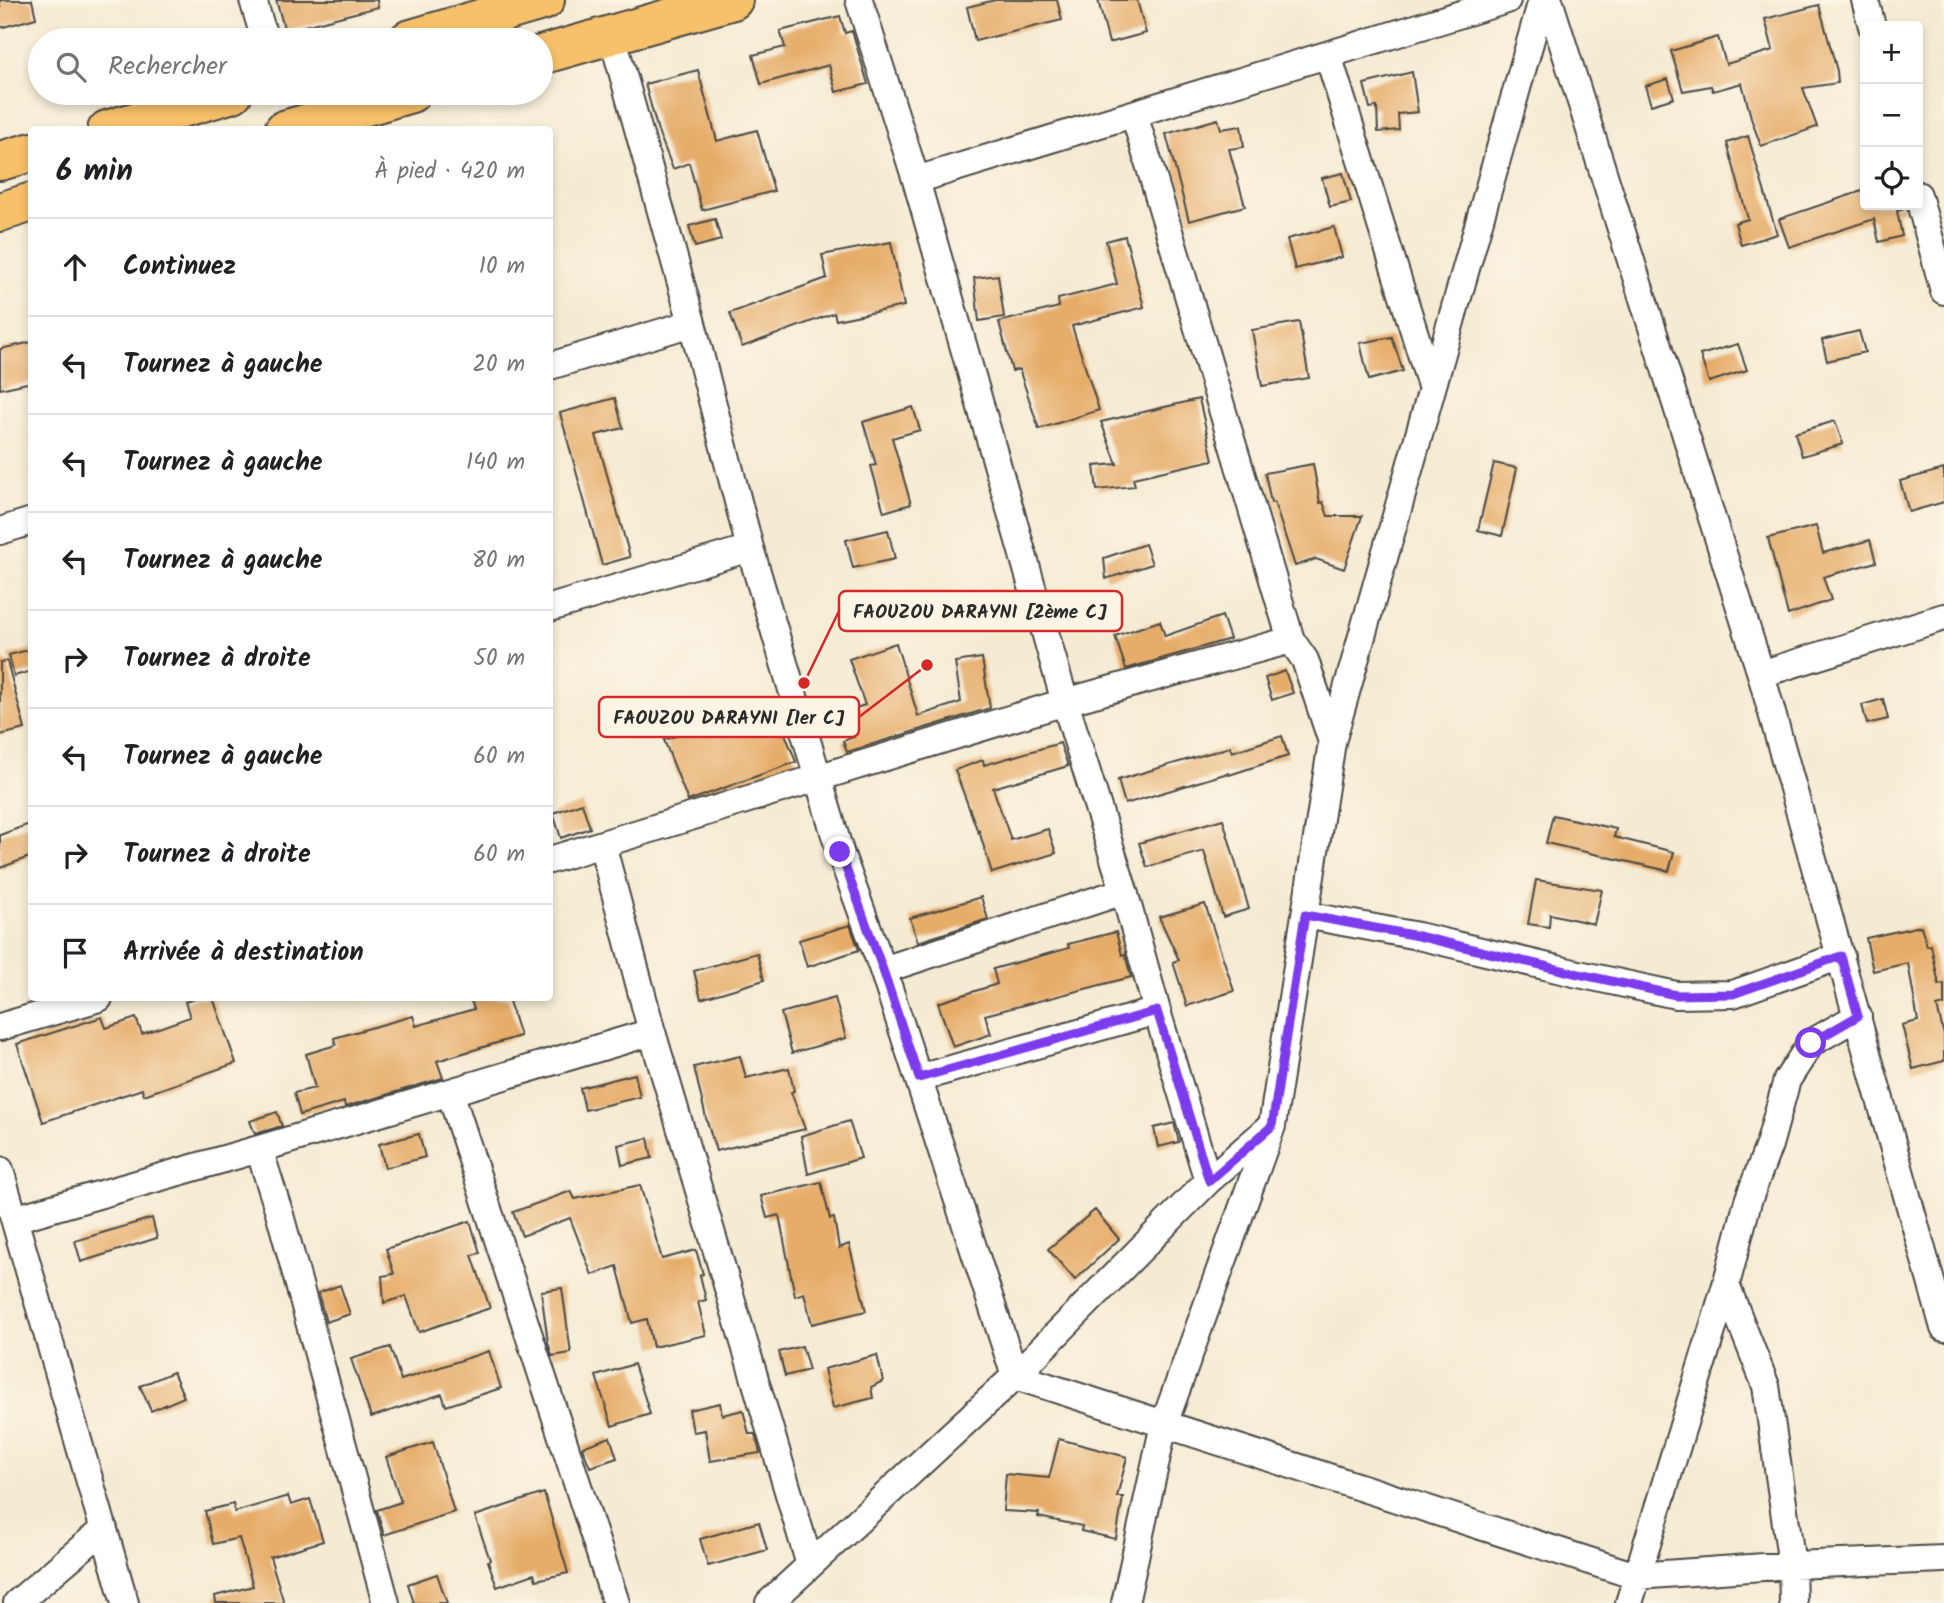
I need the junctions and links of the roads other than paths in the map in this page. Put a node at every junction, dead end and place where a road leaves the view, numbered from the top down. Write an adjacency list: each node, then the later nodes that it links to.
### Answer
1 (254, 0): 10 (street)
2 (545, 0): 11 (main road)
3 (733, 0): 12 (main road)
4 (859, 0): 22 (street)
5 (1507, 0): 14 (street)
6 (1542, 0): 29 (street)
7 (1549, 0): 36 (street)
8 (1865, 0): 9 (street)
9 (1871, 21)
10 (262, 28)
11 (449, 28)
12 (612, 35): 13 (main road); 27 (street)
13 (553, 52)
14 (1328, 55): 17 (street); 29 (street)
15 (192, 105): 18 (main road)
16 (370, 105): 19 (main road)
17 (1134, 114): 22 (street); 35 (street)
18 (121, 126)
19 (298, 126)
20 (28, 153): 21 (main road)
21 (0, 161)
22 (916, 180): 37 (street)
23 (28, 203): 25 (main road)
24 (1922, 210): 26 (street)
25 (0, 212)
26 (1944, 291)
27 (692, 323): 28 (street); 32 (street)
28 (553, 365)
29 (1432, 389): 38 (street)
30 (28, 522): 31 (street)
31 (0, 531)
32 (751, 548): 33 (street); 39 (street)
33 (553, 607)
34 (1944, 617): 36 (street)
35 (1291, 640): 37 (street); 38 (street)
36 (1761, 674): 44 (street)
37 (1065, 702): 39 (street); 42 (street)
38 (1332, 741): 43 (street)
39 (819, 777): 40 (street); 45 (street)
40 (602, 844): 41 (street); 50 (street)
41 (553, 859)
42 (1124, 891): 45 (street); 47 (street)
43 (1305, 915): 44 (street); 53 (street)
44 (1841, 956): 48 (street)
45 (883, 970): 51 (street)
46 (89, 1001): 49 (street)
47 (1157, 1011): 51 (street); 56 (street)
48 (1858, 1016): 58 (street); 59 (street)
49 (0, 1027)
50 (652, 1032): 52 (street); 64 (street)
51 (919, 1078): 60 (street)
52 (450, 1092): 54 (street); 70 (street)
53 (1272, 1126): 56 (street); 61 (street)
54 (259, 1149): 57 (street); 69 (street)
55 (0, 1170): 57 (street)
56 (1209, 1181): 60 (street)
57 (14, 1219): 62 (street)
58 (1726, 1285): 65 (street); 66 (street)
59 (1944, 1328)
60 (1015, 1376): 61 (street); 64 (street)
61 (1164, 1424): 66 (street); 72 (street)
62 (104, 1530): 67 (street); 68 (street)
63 (1944, 1559): 65 (street)
64 (810, 1565): 71 (street)
65 (1792, 1565): 66 (street); 74 (street)
66 (1636, 1576): 73 (street)
67 (17, 1603)
68 (125, 1603)
69 (386, 1603)
70 (616, 1603)
71 (769, 1603)
72 (1125, 1603)
73 (1629, 1603)
74 (1793, 1603)

